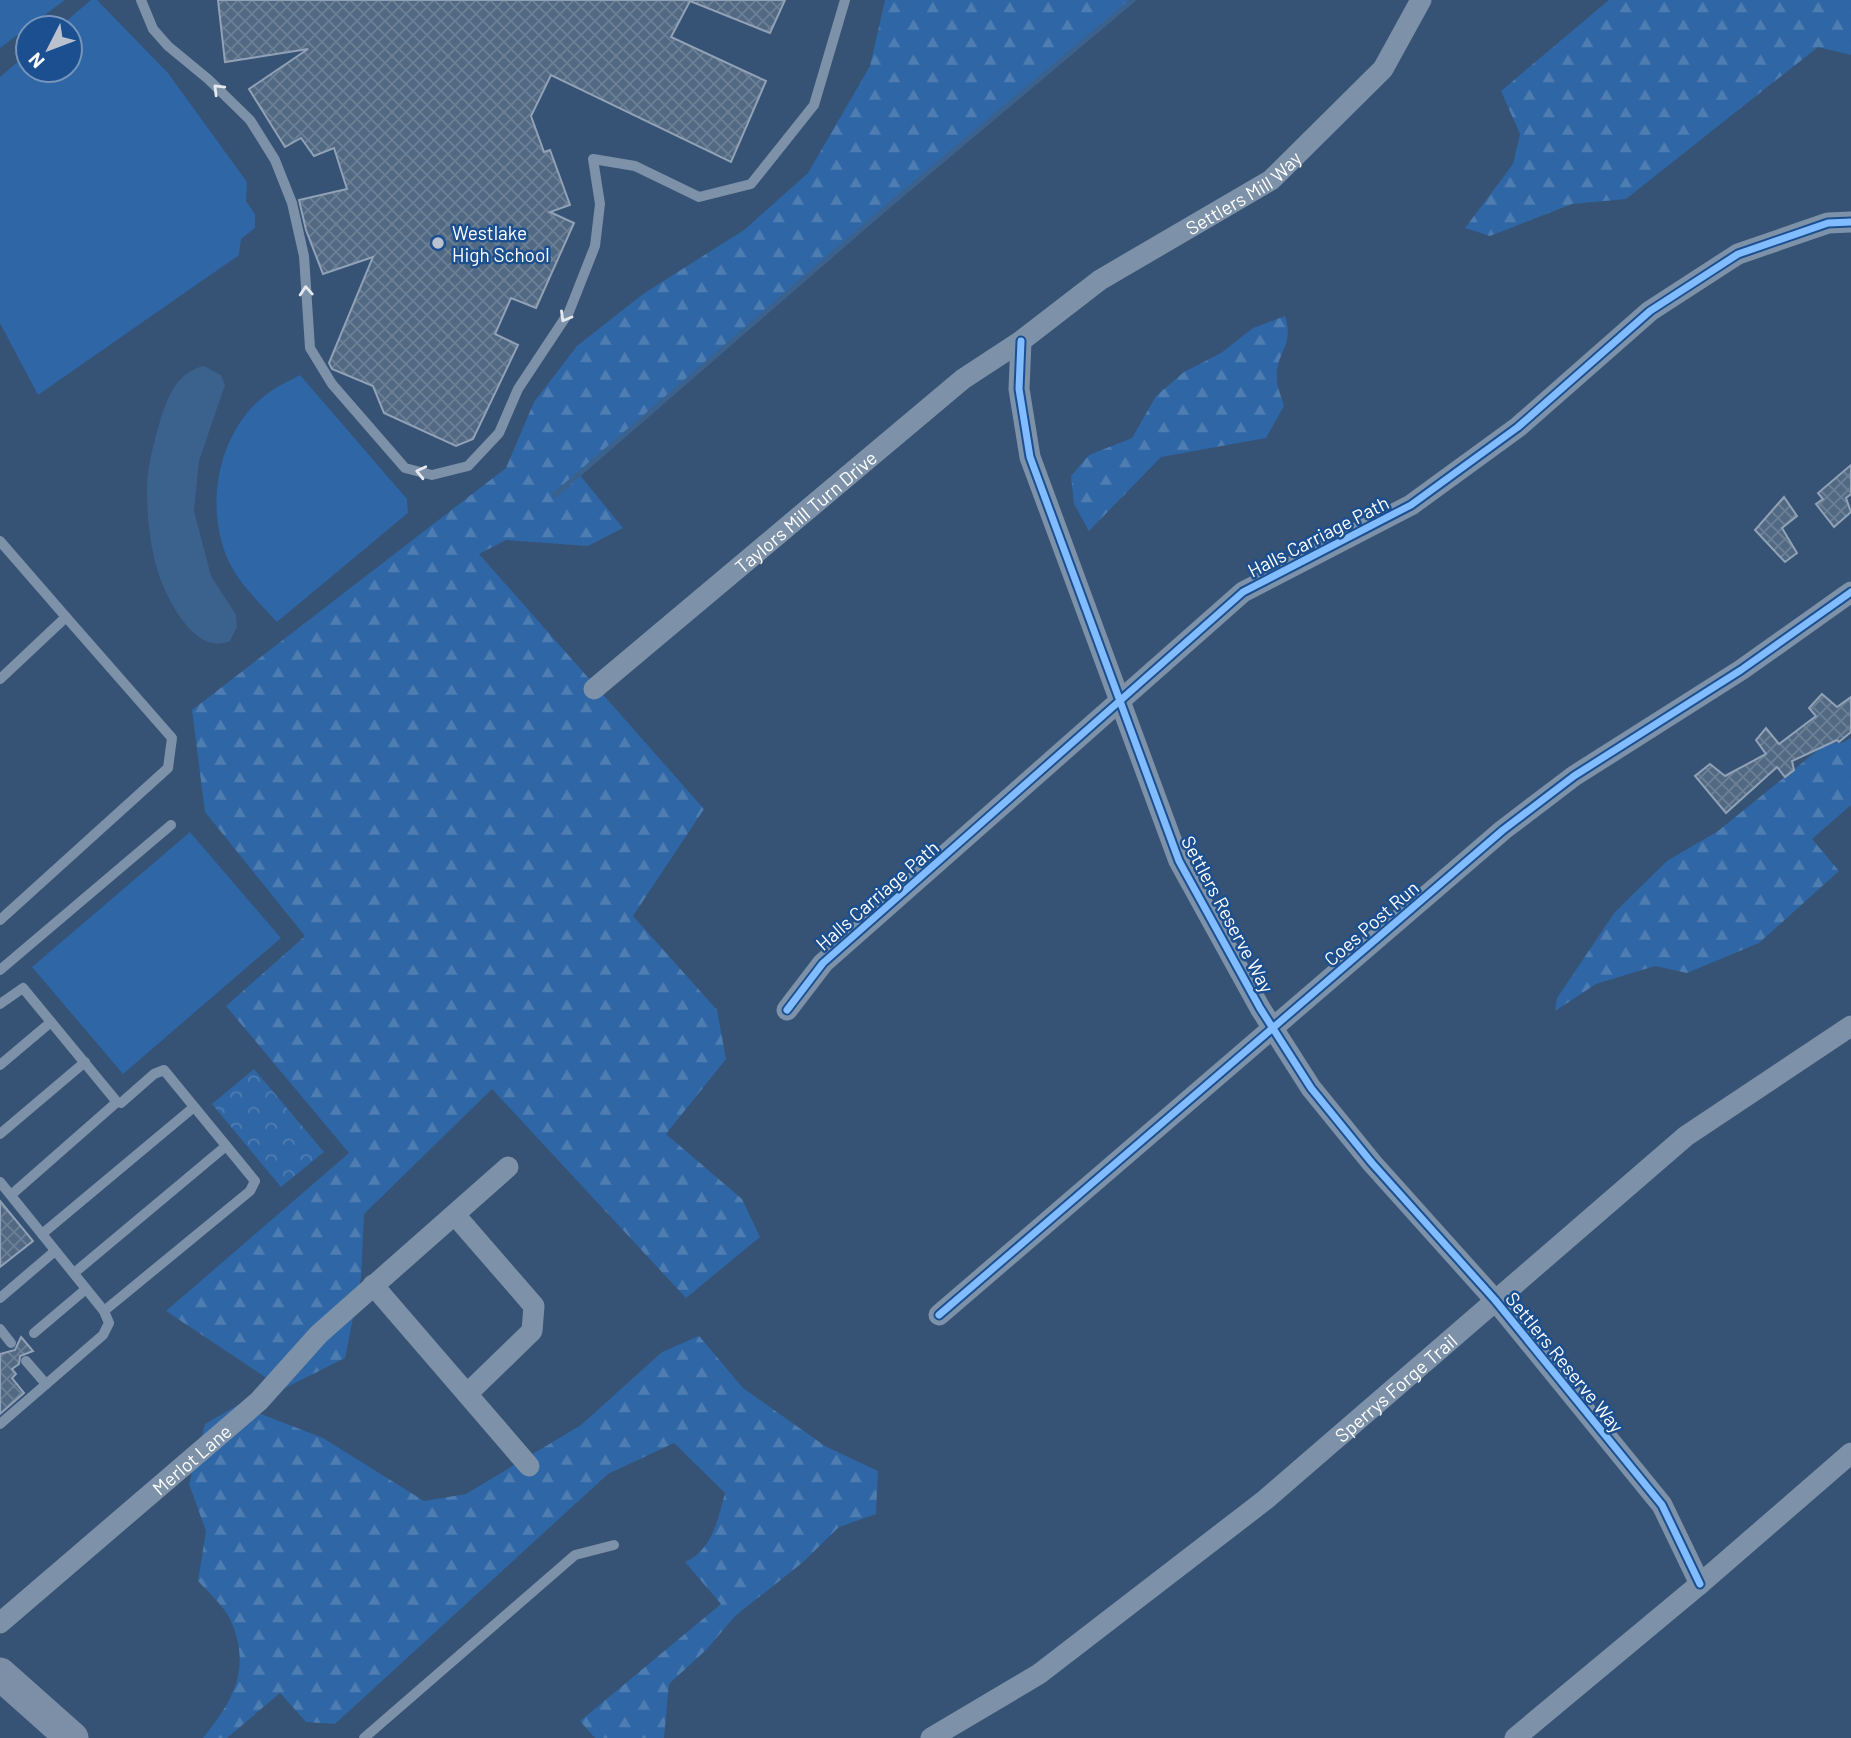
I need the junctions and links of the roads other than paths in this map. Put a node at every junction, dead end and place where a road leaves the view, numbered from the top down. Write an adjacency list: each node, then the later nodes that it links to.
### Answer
1 (141, 0): 2 (lane, one-way to 1)
2 (845, 0)
3 (1421, 0): 5 (street, Settlers Mill Way)
4 (1851, 222): 11 (street, Halls Carriage Path)
5 (1021, 341): 10 (street, Taylors Mill Turn Drive); 11 (street, Settlers Reserve Way)
6 (0, 541): 8 (lane)
7 (1851, 592): 19 (street, Coes Post Run)
8 (66, 617): 9 (lane); 13 (lane)
9 (0, 679)
10 (594, 689)
11 (1120, 702): 16 (street, Halls Carriage Path); 19 (street, Settlers Reserve Way)
12 (171, 825): 14 (lane)
13 (0, 920)
14 (0, 970)
15 (0, 1004): 17 (lane)
16 (787, 1010)
17 (51, 1022): 20 (lane); 21 (lane)
18 (1851, 1026): 36 (street, Sperrys Forge Trail)
19 (1273, 1031): 36 (street, Settlers Reserve Way); 38 (street, Coes Post Run)
20 (85, 1062): 22 (lane); 24 (lane)
21 (0, 1065)
22 (117, 1102): 23 (lane); 28 (lane)
23 (194, 1107): 25 (lane); 30 (lane)
24 (0, 1134)
25 (226, 1146): 32 (lane); 37 (lane)
26 (508, 1167): 29 (street, Merlot Lane)
27 (0, 1182): 28 (lane)
28 (11, 1195): 30 (lane)
29 (455, 1215): 33 (street, Merlot Lane); 44 (street)
30 (42, 1234): 31 (lane)
31 (55, 1251): 32 (lane); 35 (lane)
32 (74, 1273): 34 (lane)
33 (373, 1285): 44 (street); 50 (street, Merlot Lane)
34 (86, 1289): 37 (lane); 40 (lane)
35 (0, 1298)
36 (1495, 1300): 49 (street, Settlers Reserve Way); 54 (street, Sperrys Forge Trail)
37 (104, 1311): 43 (lane)
38 (939, 1315)
39 (0, 1329): 41 (lane)
40 (34, 1333)
41 (11, 1343)
42 (26, 1361): 43 (lane)
43 (46, 1384): 45 (lane)
44 (467, 1394): 47 (street)
45 (0, 1424)
46 (1851, 1453): 49 (street)
47 (529, 1466)
48 (614, 1545): 53 (lane)
49 (1700, 1584): 55 (street)
50 (0, 1623)
51 (0, 1674): 52 (main road)
52 (72, 1738)
53 (364, 1738)
54 (931, 1738)
55 (1515, 1738)

